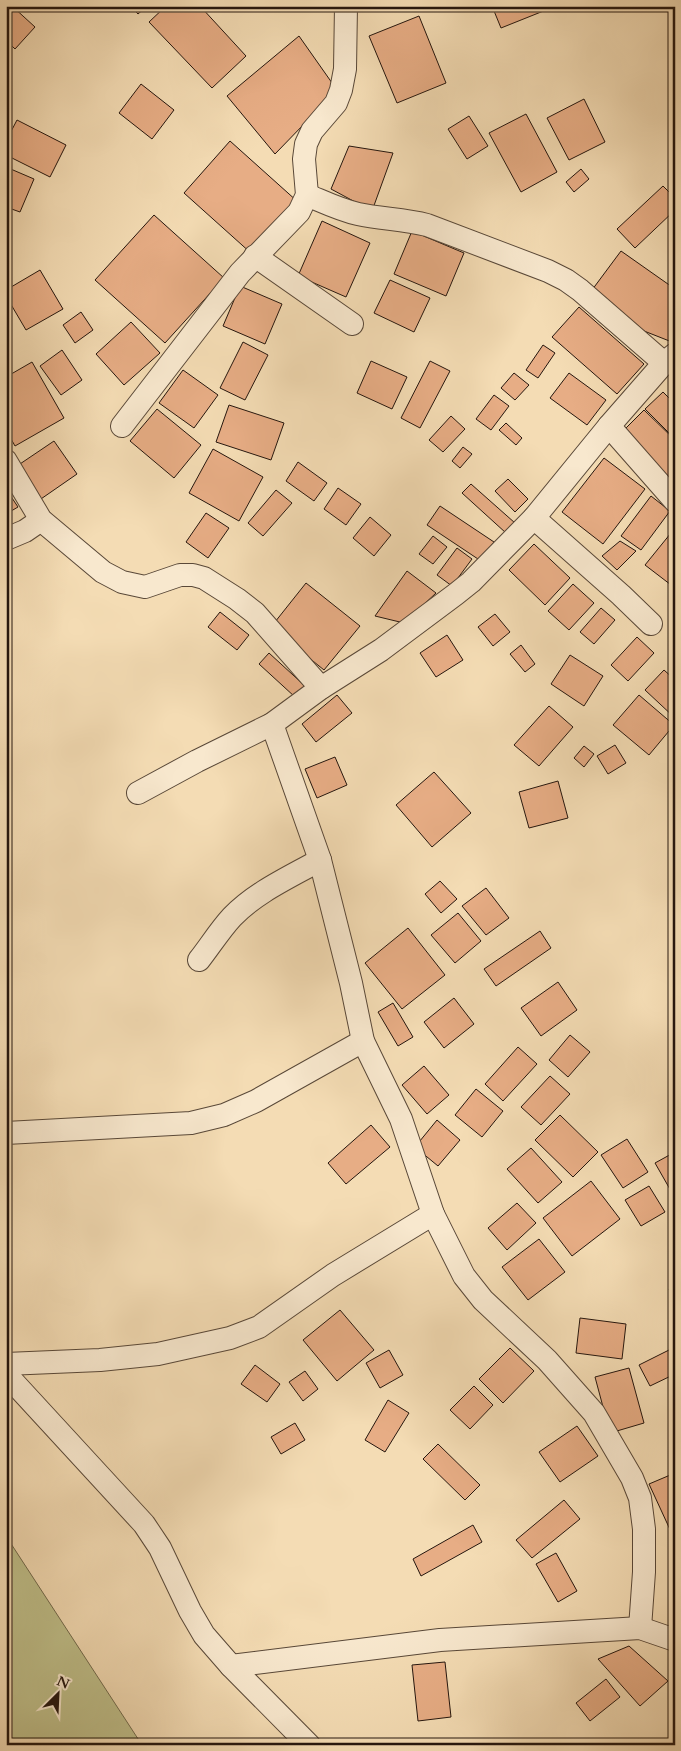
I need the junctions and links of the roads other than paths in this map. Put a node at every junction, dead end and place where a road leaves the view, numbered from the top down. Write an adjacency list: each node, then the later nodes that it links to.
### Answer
1 (346, 6): 2 (street)
2 (307, 195): 3 (street); 5 (street)
3 (255, 256): 4 (street); 6 (street)
4 (352, 324)
5 (669, 358): 7 (street)
6 (122, 426)
7 (609, 426): 9 (street); 10 (street)
8 (6, 460): 11 (street)
9 (675, 501)
10 (534, 518): 13 (street); 14 (street)
11 (41, 520): 12 (street); 14 (street)
12 (6, 538)
13 (651, 624)
14 (321, 688): 15 (street)
15 (272, 724): 16 (street); 17 (street)
16 (138, 792)
17 (320, 860): 18 (street); 19 (street)
18 (199, 960)
19 (363, 1041): 20 (street); 21 (street)
20 (6, 1134)
21 (433, 1214): 22 (street); 24 (street)
22 (6, 1364)
23 (6, 1374): 26 (street)
24 (640, 1628): 25 (street); 26 (street)
25 (675, 1640)
26 (231, 1666): 27 (street)
27 (309, 1745)

